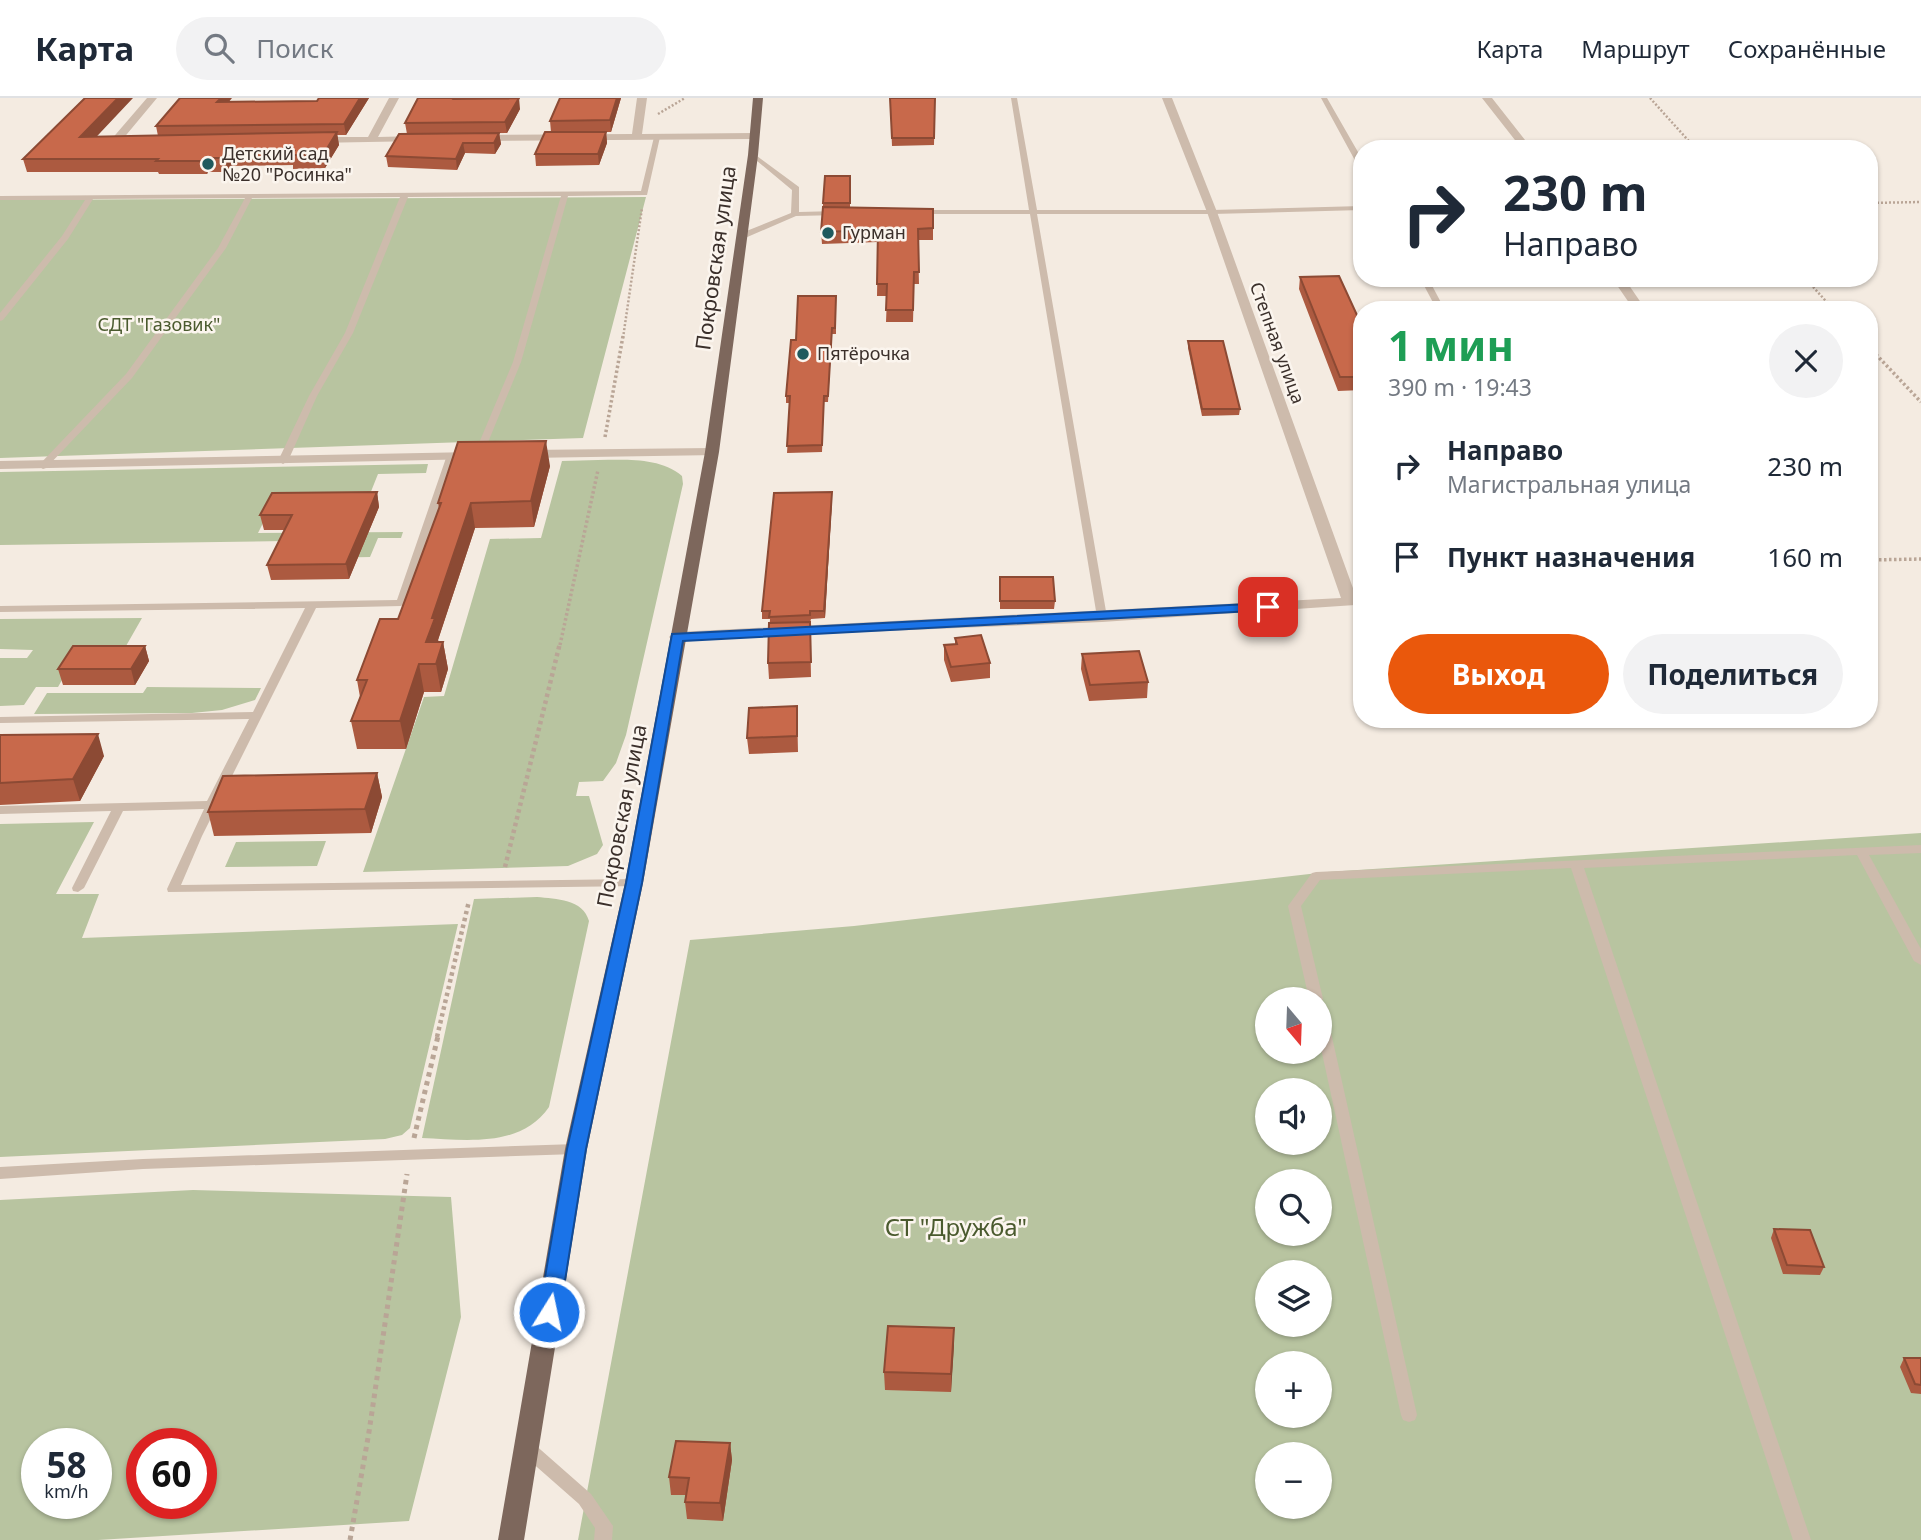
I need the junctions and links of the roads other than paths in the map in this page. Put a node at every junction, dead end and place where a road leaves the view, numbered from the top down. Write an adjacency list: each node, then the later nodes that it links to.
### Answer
1 (152, 98): 17 (street)
2 (394, 98): 13 (street)
3 (642, 98): 9 (street)
4 (758, 98): 10 (main road, Покровская улица)
5 (1014, 98): 28 (lane)
6 (1167, 98): 29 (street, Степная улица)
7 (1324, 98): 18 (lane)
8 (1487, 98): 16 (street)
9 (637, 136): 11 (street); 12 (street)
10 (753, 136): 11 (street); 19 (main road, Покровская улица)
11 (657, 137): 20 (lane)
12 (467, 138)
13 (371, 139): 14 (street); 15 (street)
14 (426, 139)
15 (304, 140)
16 (1520, 140)
17 (141, 142)
18 (1353, 150)
19 (753, 155): 30 (lane); 31 (main road, Покровская улица)
20 (565, 194): 21 (lane); 34 (lane)
21 (405, 195): 22 (lane); 36 (lane)
22 (250, 196): 24 (lane); 38 (lane)
23 (0, 198): 24 (lane)
24 (90, 198): 32 (lane)
25 (1353, 208): 29 (lane)
26 (848, 212): 30 (lane)
27 (913, 212): 28 (lane)
28 (1031, 212): 29 (lane); 43 (lane)
29 (1212, 212): 39 (street, Степная улица)
30 (795, 214): 31 (lane)
31 (742, 236): 33 (main road, Покровская улица)
32 (0, 318)
33 (712, 452): 34 (street); 44 (main road, Покровская улица)
34 (492, 455): 35 (street)
35 (451, 458): 36 (street); 41 (lane)
36 (283, 461): 38 (street)
37 (0, 465): 38 (street)
38 (43, 466)
39 (1353, 593)
40 (1353, 601): 43 (street)
41 (312, 605): 42 (lane); 45 (lane)
42 (0, 609)
43 (1102, 617): 44 (street)
44 (677, 637): 53 (main road, Покровская улица)
45 (257, 715): 46 (lane); 47 (lane)
46 (0, 720)
47 (212, 805): 48 (lane); 53 (lane)
48 (119, 807): 49 (lane); 54 (lane)
49 (0, 810)
50 (1921, 849): 51 (lane)
51 (1861, 851): 52 (lane); 55 (lane)
52 (1576, 864): 56 (lane); 64 (lane)
53 (634, 883): 58 (main road, Покровская улица)
54 (78, 888)
55 (1921, 961)
56 (1313, 987)
57 (1331, 1064): 60 (lane)
58 (576, 1149): 59 (lane); 61 (main road, Покровская улица)
59 (0, 1173)
60 (1409, 1415)
61 (527, 1447): 62 (main road, Покровская улица); 63 (lane)
62 (511, 1540)
63 (603, 1540)
64 (1801, 1540)

